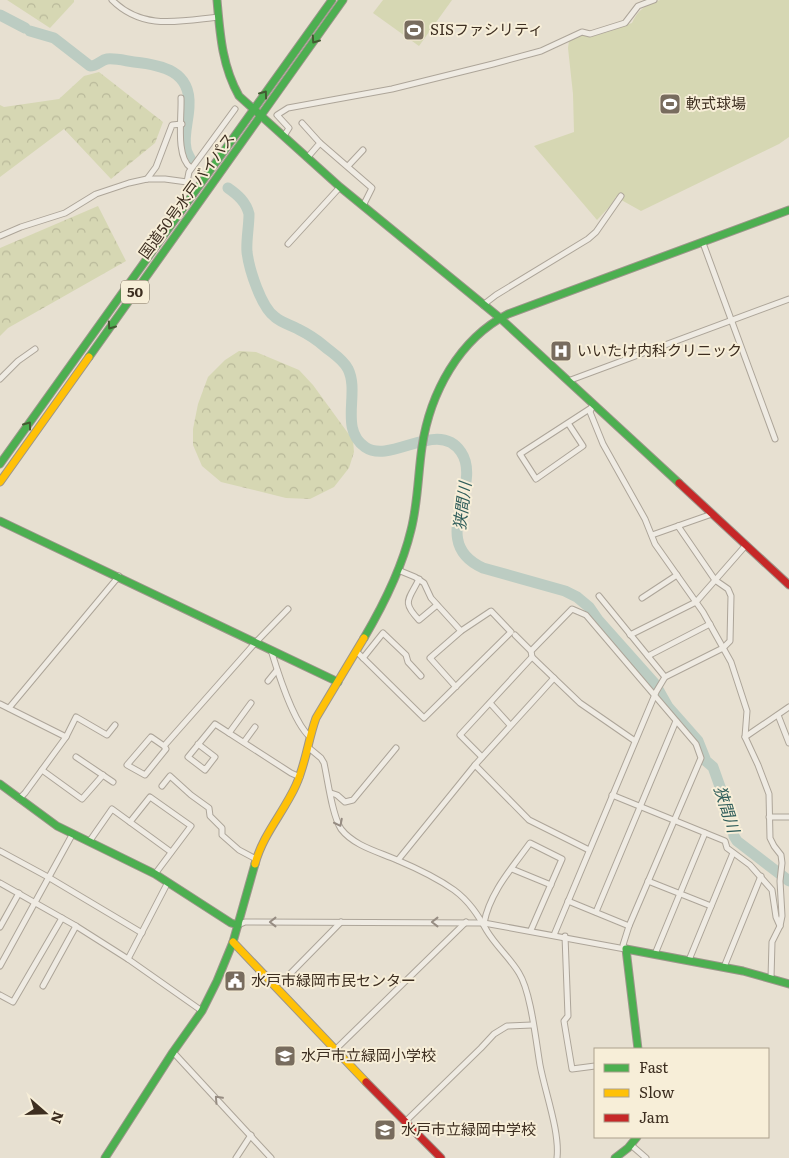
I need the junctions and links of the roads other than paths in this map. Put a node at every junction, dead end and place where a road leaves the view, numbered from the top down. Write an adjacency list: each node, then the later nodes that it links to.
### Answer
1 (112, 0): 6 (street)
2 (218, 0): 6 (main road)
3 (332, 0): 9 (main road, 国道50号水戸バイパス / 50, one-way to 3)
4 (343, 0): 10 (main road, 国道50号水戸バイパス / 50, one-way to 10)
5 (654, 0): 13 (street)
6 (219, 17): 9 (main road)
7 (181, 98): 12 (street)
8 (235, 109): 18 (street)
9 (253, 109): 10 (main road); 22 (main road, 国道50号水戸バイパス / 50)
10 (262, 116): 13 (main road); 40 (main road, 国道50号水戸バイパス / 50, one-way to 40)
11 (302, 123): 14 (street)
12 (182, 124): 18 (street); 19 (street)
13 (284, 136): 16 (main road)
14 (320, 142): 16 (street); 17 (street)
15 (363, 150): 17 (street)
16 (307, 158): 21 (main road)
17 (348, 166): 24 (street)
18 (191, 168): 20 (street)
19 (147, 180): 20 (street); 26 (street)
20 (187, 182): 22 (street)
21 (340, 188): 24 (main road); 28 (street)
22 (196, 190): 39 (main road, 国道50号水戸バイパス / 50, one-way to 22)
23 (621, 196): 30 (street)
24 (363, 206): 30 (main road)
25 (789, 210): 27 (main road)
26 (0, 236)
27 (702, 242): 31 (main road); 32 (street)
28 (288, 244)
29 (789, 299): 32 (street)
30 (483, 305): 31 (main road)
31 (500, 318): 35 (main road); 46 (main road)
32 (732, 320): 35 (street); 38 (street)
33 (35, 349): 34 (street)
34 (0, 379)
35 (568, 381): 36 (main road)
36 (592, 406): 37 (street); 41 (main road); 44 (street)
37 (568, 423): 37 (street)
38 (775, 439)
39 (0, 464)
40 (0, 482)
41 (712, 514): 43 (street); 45 (main road)
42 (0, 521): 48 (main road)
43 (678, 526): 44 (street); 50 (street)
44 (652, 535): 47 (street)
45 (746, 545): 50 (street); 51 (main road)
46 (398, 570): 49 (street); 64 (main road)
47 (677, 575): 53 (street); 54 (street)
48 (119, 576): 61 (main road); 80 (street)
49 (419, 579): 55 (street); 55 (street)
50 (715, 580): 54 (street); 62 (street)
51 (789, 585)
52 (598, 596): 59 (street)
53 (642, 598)
54 (696, 602): 57 (street); 59 (street)
55 (437, 605): 58 (street)
56 (288, 609): 61 (street)
57 (710, 624): 62 (street); 66 (street)
58 (461, 631): 74 (street); 74 (street)
59 (630, 634): 66 (street)
60 (515, 635): 65 (street)
61 (256, 642): 63 (main road); 94 (street)
62 (723, 648): 71 (street); 89 (street)
63 (271, 649): 68 (street); 73 (main road)
64 (356, 652): 67 (street); 73 (main road)
65 (532, 654): 70 (street); 75 (street); 77 (street)
66 (648, 656): 71 (street)
67 (362, 658): 69 (street); 74 (street)
68 (277, 670): 72 (street); 88 (street)
69 (421, 676)
70 (554, 678): 84 (street); 90 (street)
71 (663, 679): 75 (street)
72 (268, 681)
73 (338, 682): 88 (main road)
74 (456, 686)
75 (655, 694): 82 (street); 90 (street)
76 (251, 703): 86 (street)
77 (490, 703): 84 (street); 98 (street)
78 (0, 705): 80 (street)
79 (789, 707): 81 (street)
80 (9, 708): 87 (street)
81 (778, 715): 89 (street); 92 (street)
82 (676, 721): 109 (street); 112 (street)
83 (115, 725): 87 (street)
84 (510, 725): 98 (street)
85 (255, 727): 91 (street)
86 (230, 733): 91 (street); 93 (street)
87 (66, 737): 100 (street)
88 (310, 737): 95 (main road)
89 (745, 737): 110 (street)
90 (635, 741): 107 (street)
91 (244, 742): 102 (street)
92 (789, 743)
93 (198, 744): 93 (street)
94 (164, 746): 94 (street)
95 (309, 748): 102 (main road); 106 (street)
96 (396, 748): 106 (street)
97 (76, 757): 101 (street)
98 (482, 757): 99 (street)
99 (475, 765): 117 (street); 122 (street)
100 (42, 770): 101 (street); 108 (street)
101 (103, 775): 103 (street)
102 (300, 777): 121 (main road)
103 (113, 782)
104 (0, 784): 108 (main road)
105 (162, 786): 121 (street)
106 (331, 793): 122 (street, one-way to 122)
107 (612, 795): 109 (street); 117 (street)
108 (19, 799): 115 (main road)
109 (640, 807): 112 (street); 136 (street)
110 (769, 817): 111 (street); 144 (street)
111 (789, 817)
112 (674, 820): 114 (street); 127 (street)
113 (130, 822): 116 (street); 119 (street); 119 (street)
114 (705, 834): 120 (street); 132 (street)
115 (72, 835): 116 (main road); 126 (street)
116 (89, 842): 124 (main road)
117 (589, 850): 133 (street)
118 (0, 851): 126 (street)
119 (171, 852): 124 (street)
120 (733, 853): 125 (street); 135 (street)
121 (256, 859): 141 (main road)
122 (398, 860): 140 (street)
123 (512, 869): 130 (street); 130 (street); 140 (street)
124 (155, 874): 128 (main road)
125 (761, 876): 144 (street); 156 (street)
126 (48, 877): 134 (street); 147 (street)
127 (648, 881): 132 (street); 143 (street)
128 (168, 882): 141 (main road); 147 (street)
129 (0, 883): 131 (street)
130 (551, 885): 146 (street)
131 (19, 893): 134 (street); 145 (street)
132 (680, 894): 135 (street); 152 (street)
133 (568, 901): 136 (street); 148 (street)
134 (35, 902): 137 (street); 155 (street)
135 (711, 906): 154 (street)
136 (596, 912): 143 (street)
137 (62, 918): 142 (street); 161 (street)
138 (341, 922): 139 (street, one-way to 138); 141 (street, one-way to 141); 157 (street)
139 (466, 922): 140 (street); 165 (street)
140 (484, 923): 146 (street); 163 (street)
141 (238, 925): 150 (main road)
142 (76, 926): 153 (street); 160 (street)
143 (629, 926): 151 (street)
144 (780, 926): 158 (street)
145 (0, 927)
146 (531, 930): 148 (street)
147 (142, 933): 153 (street)
148 (554, 934): 149 (street)
149 (565, 936): 151 (street); 167 (street)
150 (232, 942): 162 (main road); 165 (main road)
151 (626, 949): 152 (main road); 164 (main road)
152 (655, 954): 154 (main road)
153 (128, 959): 162 (street)
154 (689, 960): 156 (main road)
155 (0, 966)
156 (724, 967): 158 (main road)
157 (287, 977)
158 (771, 978): 159 (main road)
159 (789, 984)
160 (43, 986)
161 (0, 994)
162 (202, 1011): 166 (main road)
163 (532, 1025): 168 (street); 176 (street)
164 (638, 1048)
165 (335, 1050): 168 (main road)
166 (173, 1052): 169 (street, one-way to 166); 172 (main road)
167 (594, 1066)
168 (406, 1121): 175 (main road)
169 (251, 1135): 173 (street); 174 (street)
170 (636, 1138): 171 (main road)
171 (631, 1145): 177 (main road); 178 (street)
172 (105, 1158)
173 (236, 1158)
174 (271, 1158)
175 (441, 1158)
176 (558, 1158)
177 (615, 1158)
178 (646, 1158)

